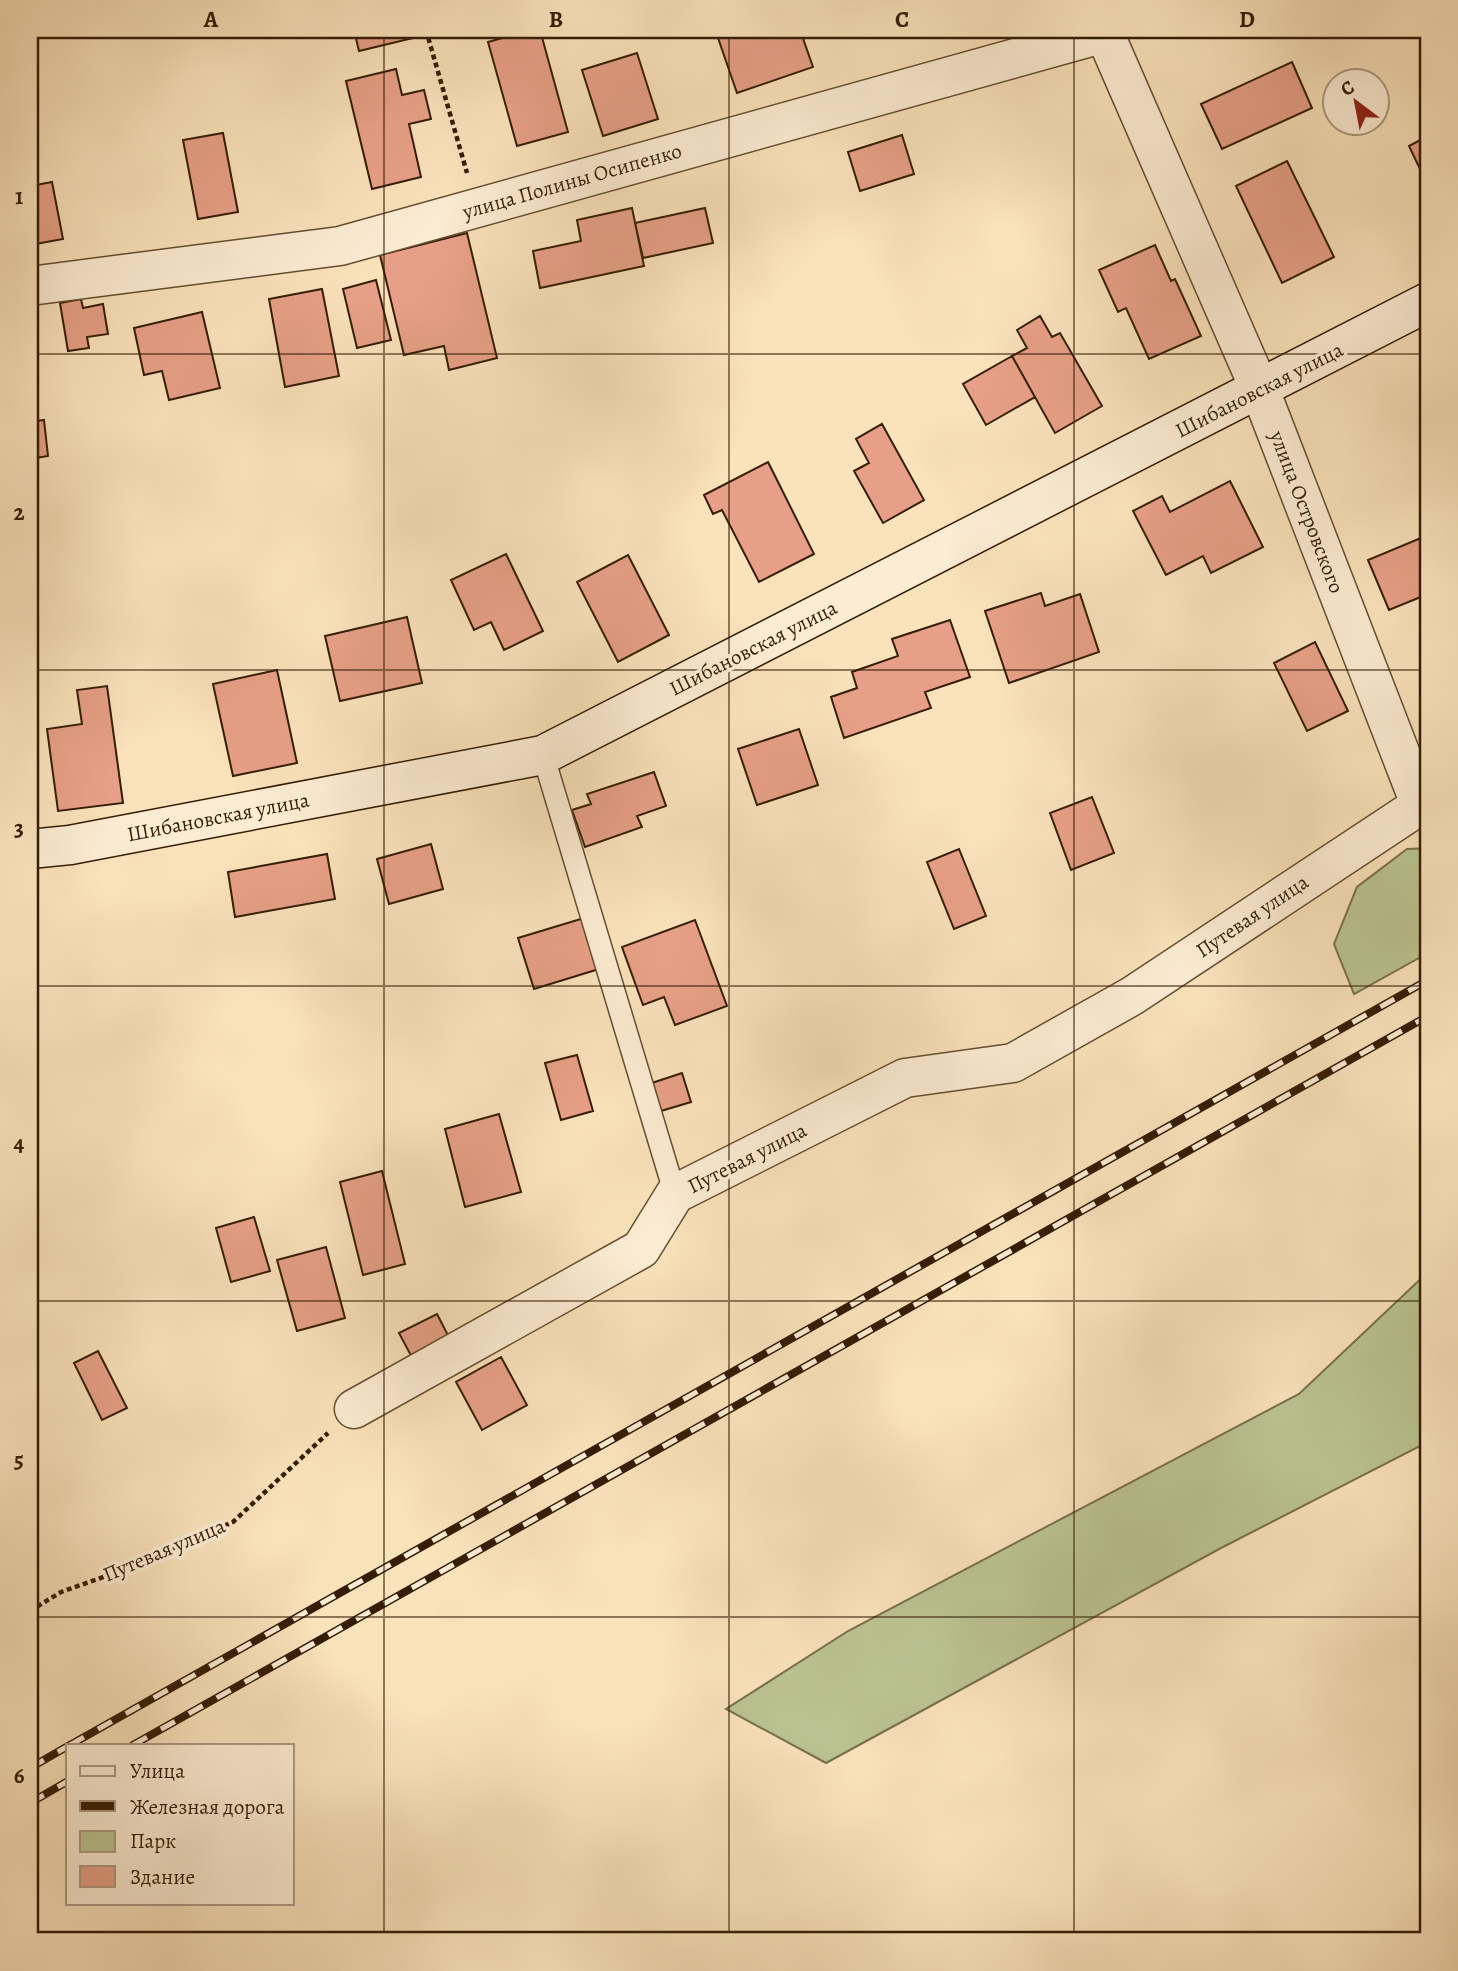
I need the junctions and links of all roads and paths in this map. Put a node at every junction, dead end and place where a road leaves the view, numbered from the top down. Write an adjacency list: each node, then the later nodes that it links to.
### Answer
1 (426, 30): 3 (path)
2 (1104, 32): 3 (street, улица Полины Осипенко); 6 (street, улица Островского)
3 (477, 207): 4 (street, улица Полины Осипенко)
4 (30, 286)
5 (1428, 302): 6 (street, Шибановская улица)
6 (1260, 390): 7 (street, Шибановская улица); 8 (street, улица Островского)
7 (543, 755): 9 (street, Шибановская улица); 10 (lane)
8 (1424, 802): 10 (street, Путевая улица)
9 (30, 849)
10 (676, 1194): 11 (street, Путевая улица)
11 (354, 1409): 12 (path, Путевая улица)
12 (30, 1611)

